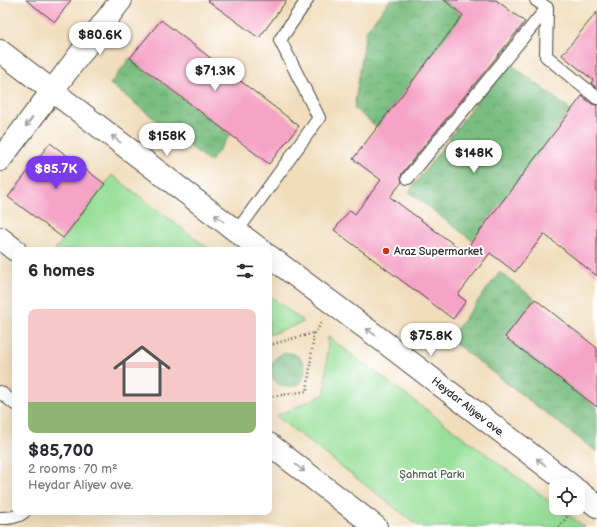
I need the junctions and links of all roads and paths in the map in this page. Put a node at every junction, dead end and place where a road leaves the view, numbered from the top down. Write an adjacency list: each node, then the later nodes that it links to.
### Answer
1 (121, 0): 6 (main road)
2 (306, 0): 10 (lane)
3 (536, 0): 4 (lane)
4 (547, 8): 7 (lane); 9 (lane)
5 (0, 51): 6 (main road)
6 (52, 91): 8 (main road, one-way to 8); 10 (main road, one-way to 6)
7 (597, 98)
8 (0, 160)
9 (408, 178)
10 (237, 232): 12 (main road)
11 (0, 238): 13 (main road)
12 (258, 247)
13 (12, 248)
14 (272, 258): 15 (main road, Heydar Aliyev ave.)
15 (336, 306): 16 (path); 22 (main road, Heydar Aliyev ave., one-way to 15)
16 (314, 333): 17 (path); 19 (path)
17 (272, 344)
18 (0, 392): 20 (lane)
19 (272, 397)
20 (12, 402)
21 (272, 446): 28 (main road, one-way to 28)
22 (563, 479)
23 (585, 497): 24 (main road)
24 (597, 506)
25 (19, 515): 27 (lane)
26 (568, 515): 29 (path)
27 (0, 518)
28 (376, 527)
29 (559, 527)

